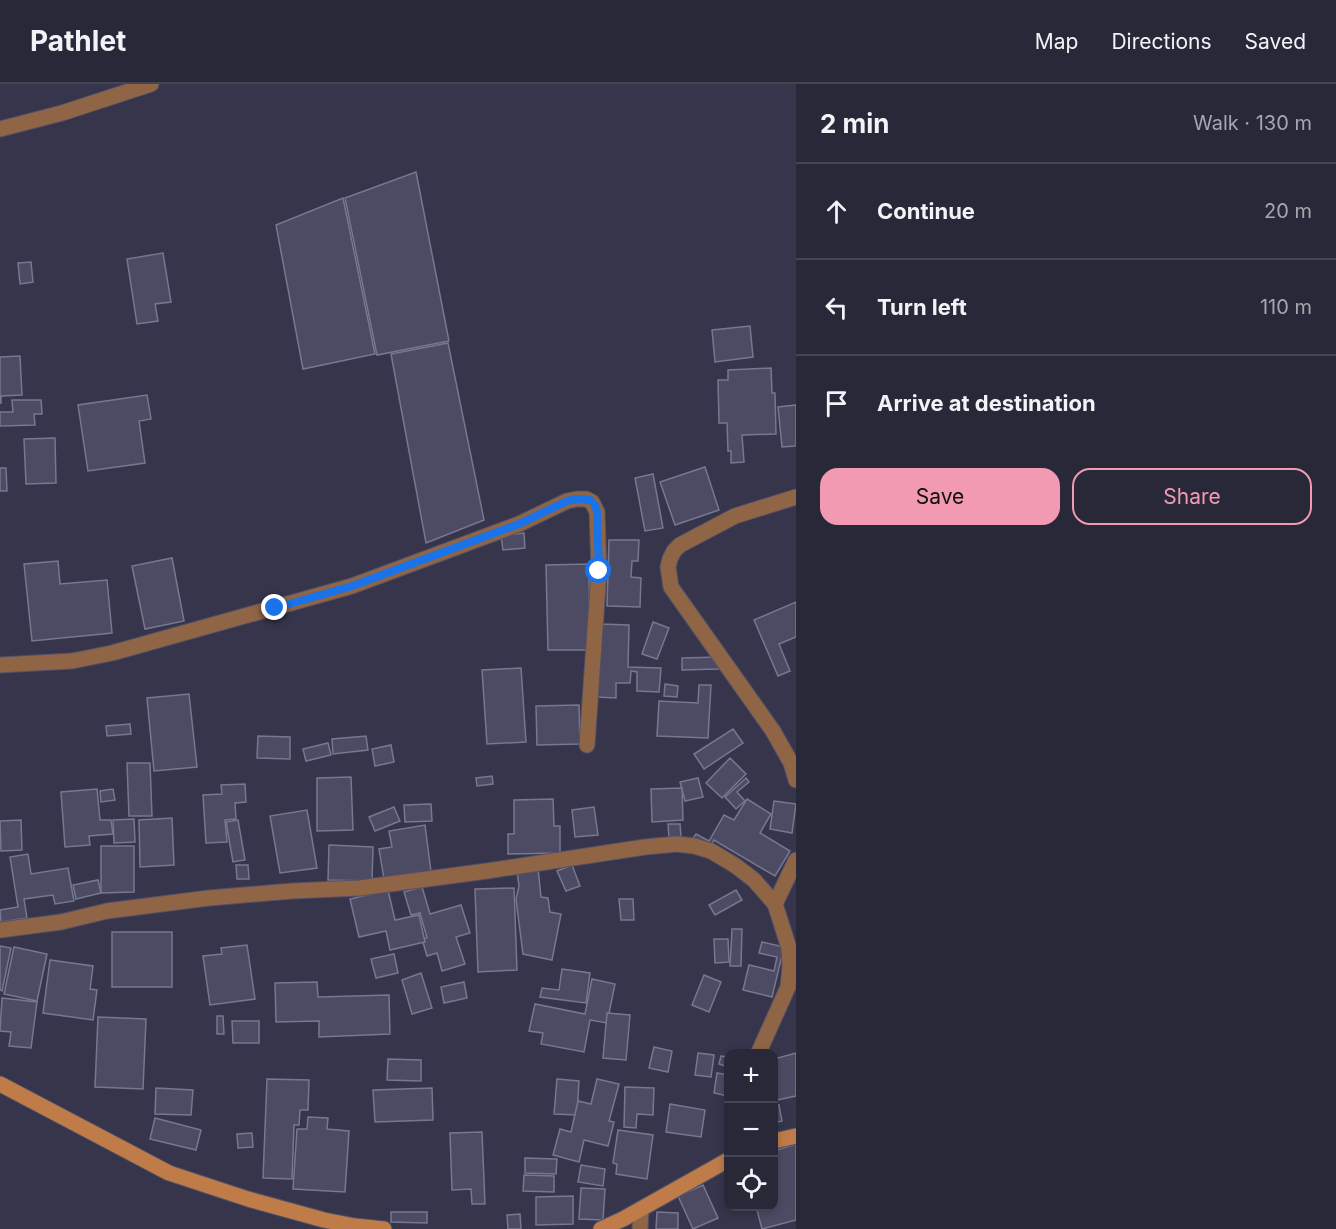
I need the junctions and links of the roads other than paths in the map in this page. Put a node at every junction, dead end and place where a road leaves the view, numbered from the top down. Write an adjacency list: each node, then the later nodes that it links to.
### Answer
1 (151, 84): 2 (street)
2 (0, 129)
3 (796, 497): 6 (street)
4 (0, 665): 5 (street)
5 (587, 745)
6 (796, 780)
7 (796, 860): 8 (street)
8 (775, 904): 9 (street); 10 (street)
9 (0, 930)
10 (760, 1049)
11 (0, 1084): 16 (main road)
12 (796, 1136): 13 (main road)
13 (778, 1140)
14 (724, 1163): 15 (main road)
15 (641, 1209): 17 (main road); 18 (street)
16 (384, 1229)
17 (601, 1229)
18 (640, 1229)

